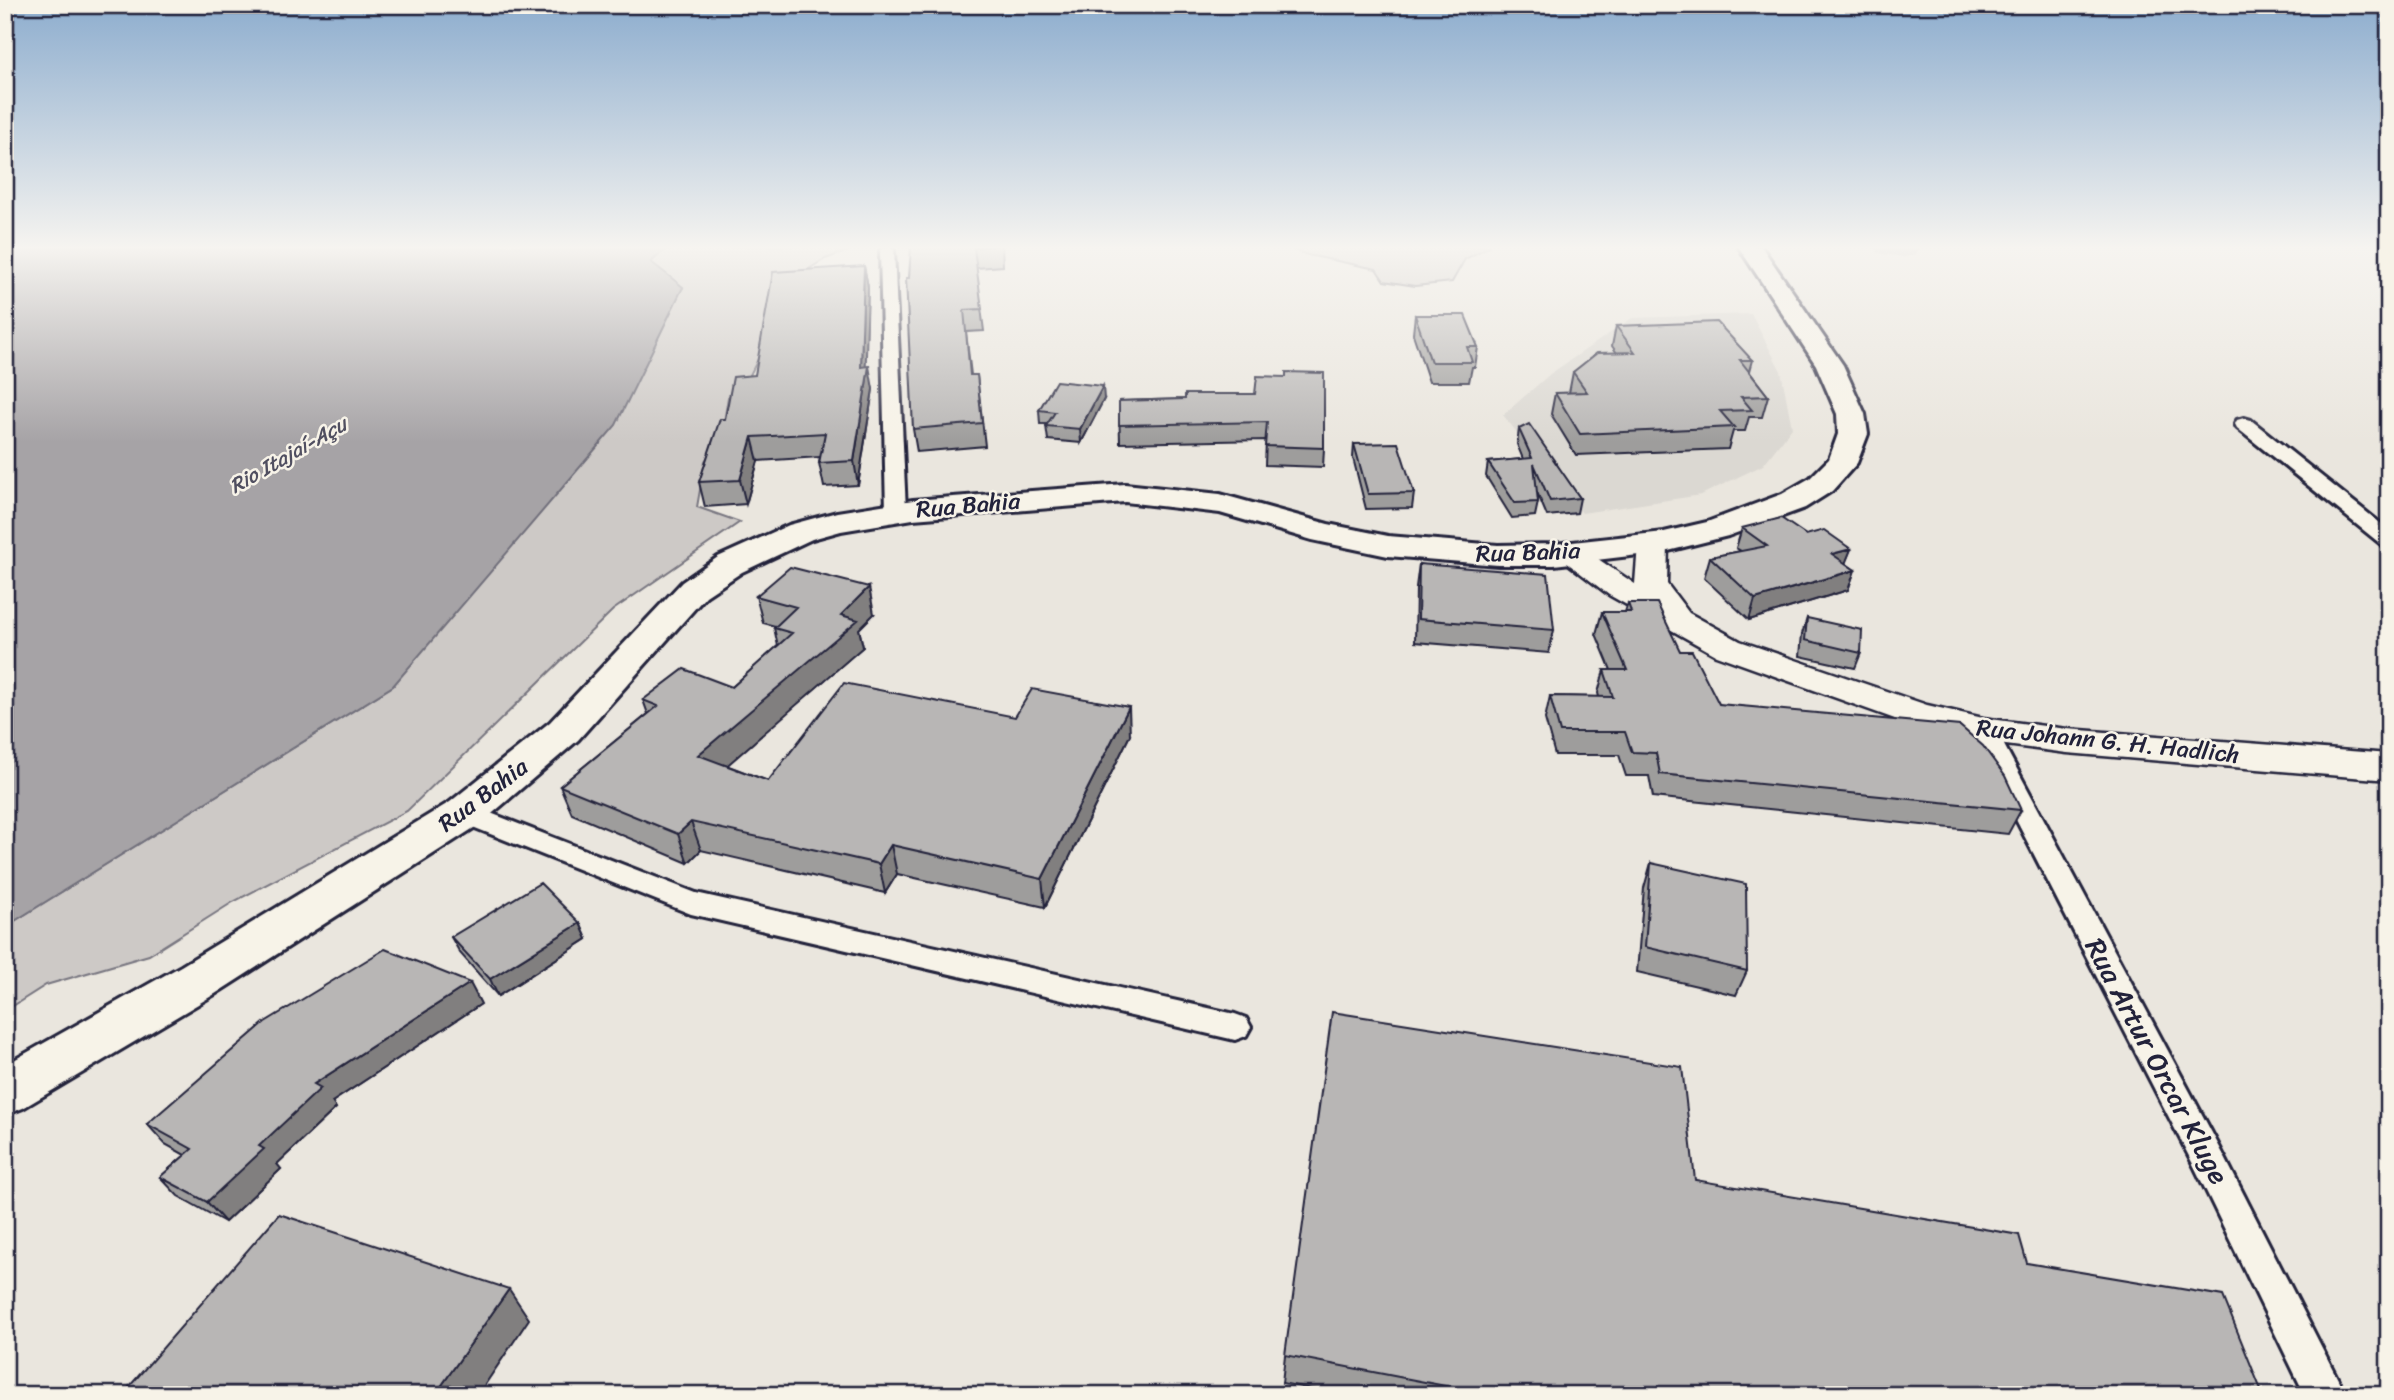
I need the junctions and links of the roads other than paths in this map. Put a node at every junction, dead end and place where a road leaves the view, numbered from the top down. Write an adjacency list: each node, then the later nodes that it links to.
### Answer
1 (889, 311): 4 (street)
2 (1792, 311): 6 (main road, Rua Bahia)
3 (2244, 424): 5 (street)
4 (896, 511): 7 (main road, Rua Bahia); 13 (main road, Rua Bahia)
5 (2389, 541)
6 (1653, 544): 7 (main road, Rua Bahia); 8 (street)
7 (1567, 552): 9 (street, Rua Johann G. H. Hadlich)
8 (1651, 585): 9 (street); 10 (street, Rua Johann G. H. Hadlich)
9 (1620, 588): 10 (street, Rua Johann G. H. Hadlich)
10 (1678, 621): 11 (street, Rua Johann G. H. Hadlich)
11 (1983, 730): 12 (street, Rua Johann G. H. Hadlich); 16 (street, Rua Artur Orcar Kluge)
12 (2389, 767)
13 (465, 813): 14 (street); 15 (main road, Rua Bahia)
14 (1235, 1027)
15 (5, 1092)
16 (2326, 1395)

